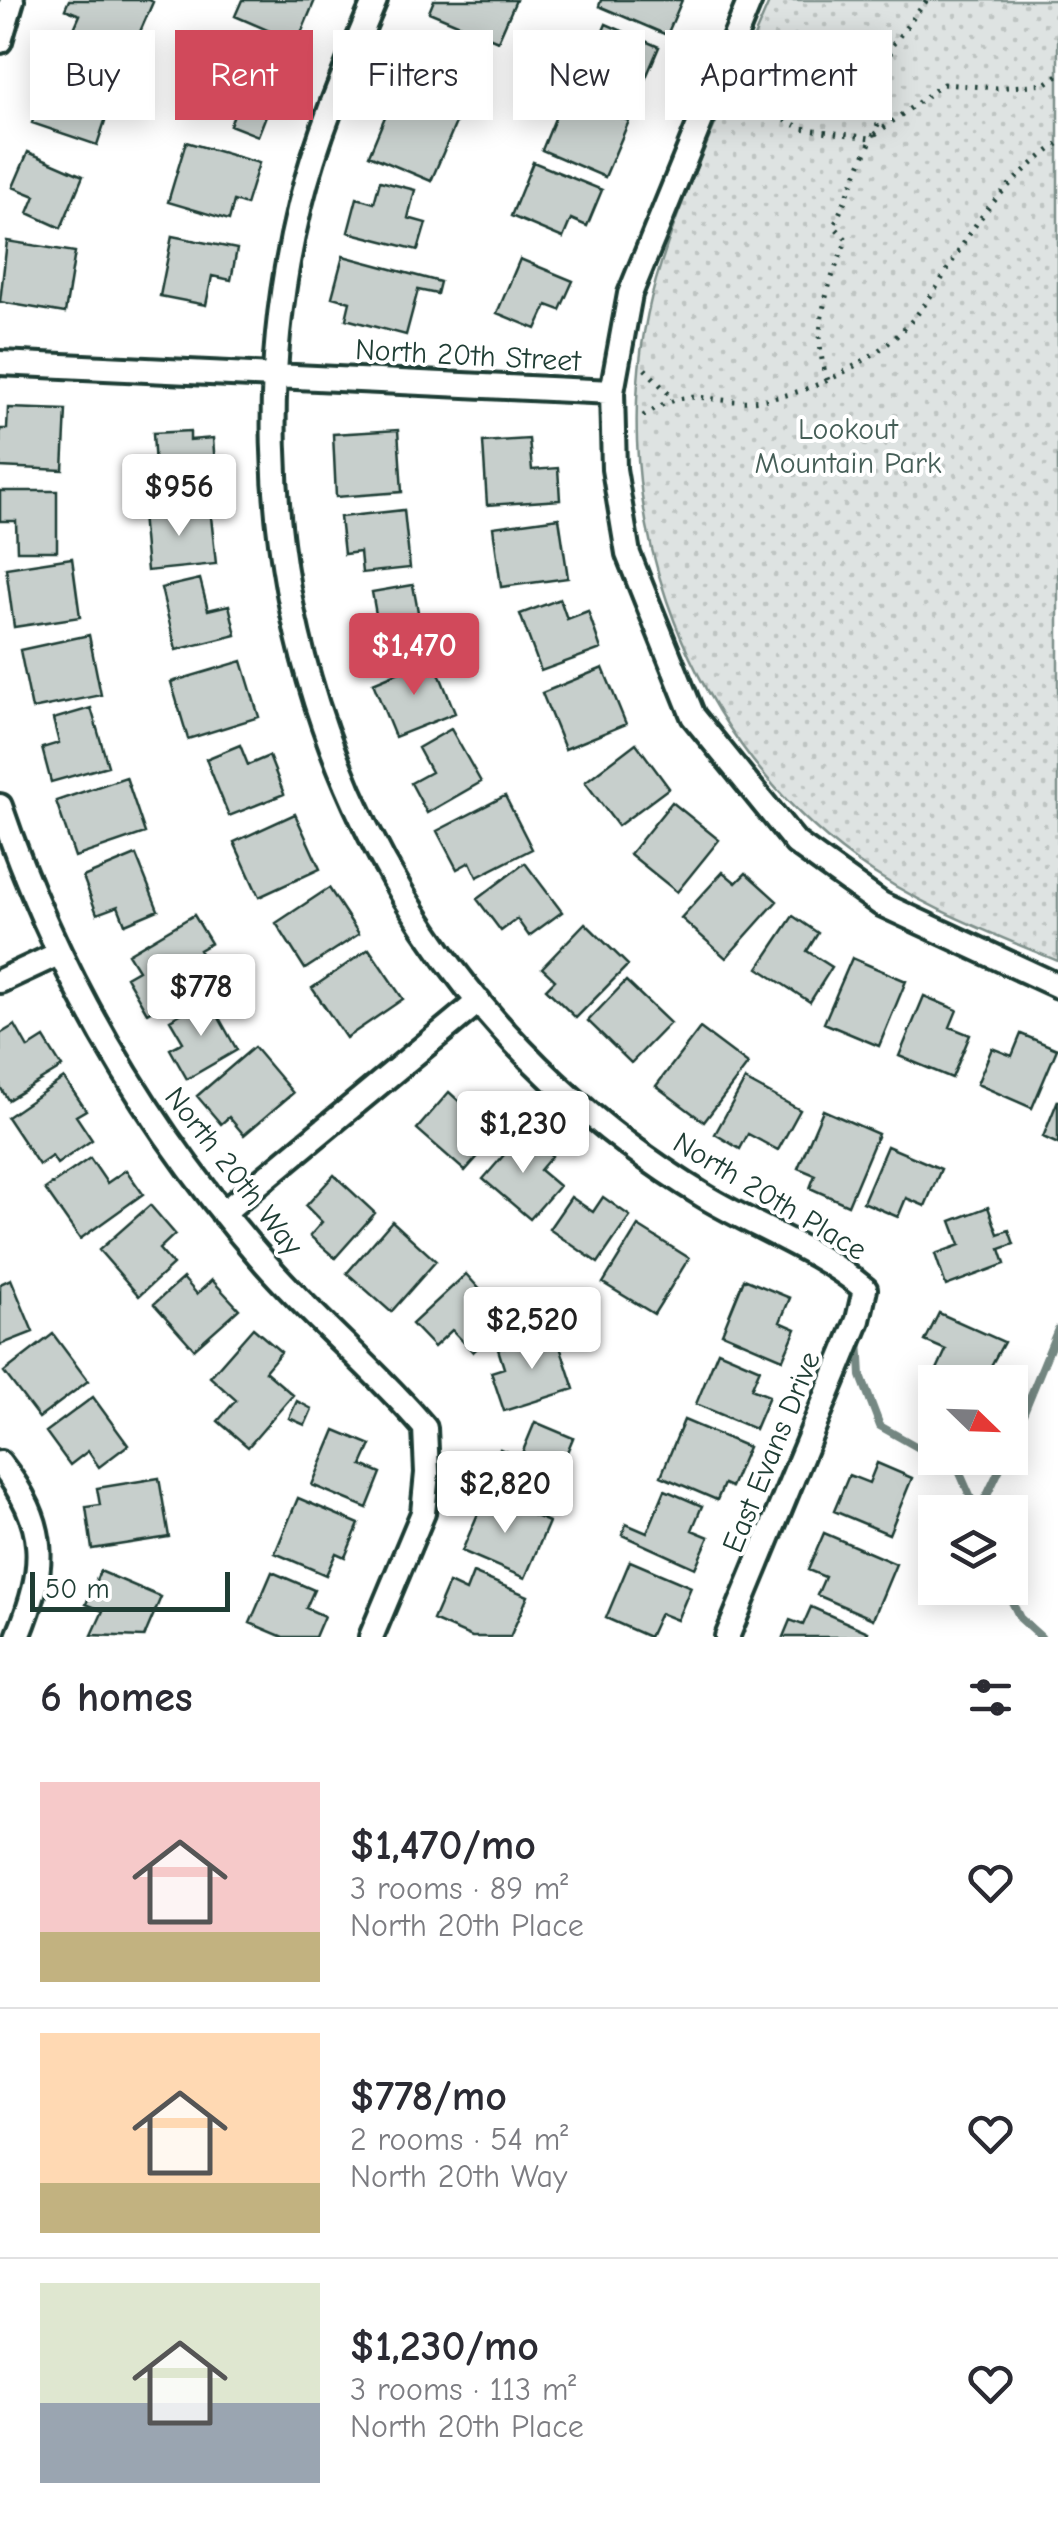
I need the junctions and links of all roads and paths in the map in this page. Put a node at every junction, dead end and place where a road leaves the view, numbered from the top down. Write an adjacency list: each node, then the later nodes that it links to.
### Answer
1 (12, 0): 5 (street)
2 (375, 0): 12 (street, North 20th Place)
3 (750, 0): 14 (street)
4 (927, 0): 8 (path)
5 (0, 41)
6 (1058, 75): 8 (path)
7 (786, 120): 8 (path)
8 (870, 138): 13 (path)
9 (1058, 144): 13 (path)
10 (0, 363): 12 (street, North 20th Street)
11 (645, 369): 15 (path)
12 (273, 376): 14 (street, North 20th Street); 21 (street, North 20th Place)
13 (828, 380): 15 (path)
14 (612, 392): 20 (street, North 20th Street)
15 (672, 396): 16 (path)
16 (644, 416)
17 (0, 806): 18 (street, North 20th Way)
18 (58, 954): 19 (street); 22 (street, North 20th Way)
19 (0, 981)
20 (1058, 986)
21 (479, 1002): 22 (street); 23 (street, North 20th Place)
22 (223, 1213): 26 (street, North 20th Way)
23 (865, 1289): 27 (street, East Evans Drive)
24 (0, 1463): 25 (street)
25 (18, 1637)
26 (371, 1637)
27 (728, 1637)

